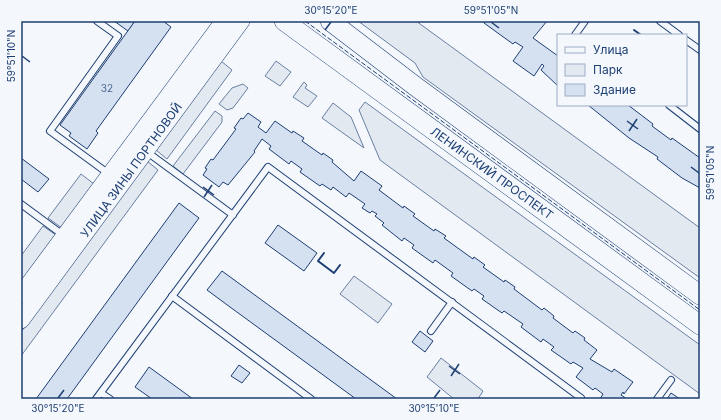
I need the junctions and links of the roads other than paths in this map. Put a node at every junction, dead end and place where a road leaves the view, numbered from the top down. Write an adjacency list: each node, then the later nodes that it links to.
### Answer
1 (97, 21): 15 (lane)
2 (224, 21): 14 (main road, УЛИЦА ЗИНЫ ПОРТНОВОЙ)
3 (242, 21): 14 (main road, УЛИЦА ЗИНЫ ПОРТНОВОЙ)
4 (284, 21): 24 (main road, ЛЕНИНСКИЙ ПРОСПЕКТ)
5 (330, 21): 20 (main road, ЛЕНИНСКИЙ ПРОСПЕКТ)
6 (585, 21): 8 (lane)
7 (660, 21): 9 (lane)
8 (577, 34)
9 (678, 34)
10 (687, 41): 11 (lane)
11 (700, 50)
12 (670, 106): 13 (lane)
13 (700, 129)
14 (140, 147): 15 (main road, УЛИЦА ЗИНЫ ПОРТНОВОЙ); 17 (lane)
15 (116, 179): 18 (main road, УЛИЦА ЗИНЫ ПОРТНОВОЙ)
16 (21, 204): 18 (lane)
17 (233, 215): 21 (lane); 22 (lane)
18 (70, 241): 19 (main road, УЛИЦА ЗИНЫ ПОРТНОВОЙ); 23 (main road, УЛИЦА ЗИНЫ ПОРТНОВОЙ)
19 (21, 295)
20 (700, 295)
21 (172, 296): 27 (lane); 30 (lane)
22 (452, 302): 25 (lane); 31 (lane)
23 (21, 320)
24 (700, 325)
25 (431, 331)
26 (671, 380): 32 (lane)
27 (101, 392): 28 (lane); 29 (lane)
28 (96, 399)
29 (110, 399)
30 (310, 399)
31 (580, 399)
32 (657, 399)

